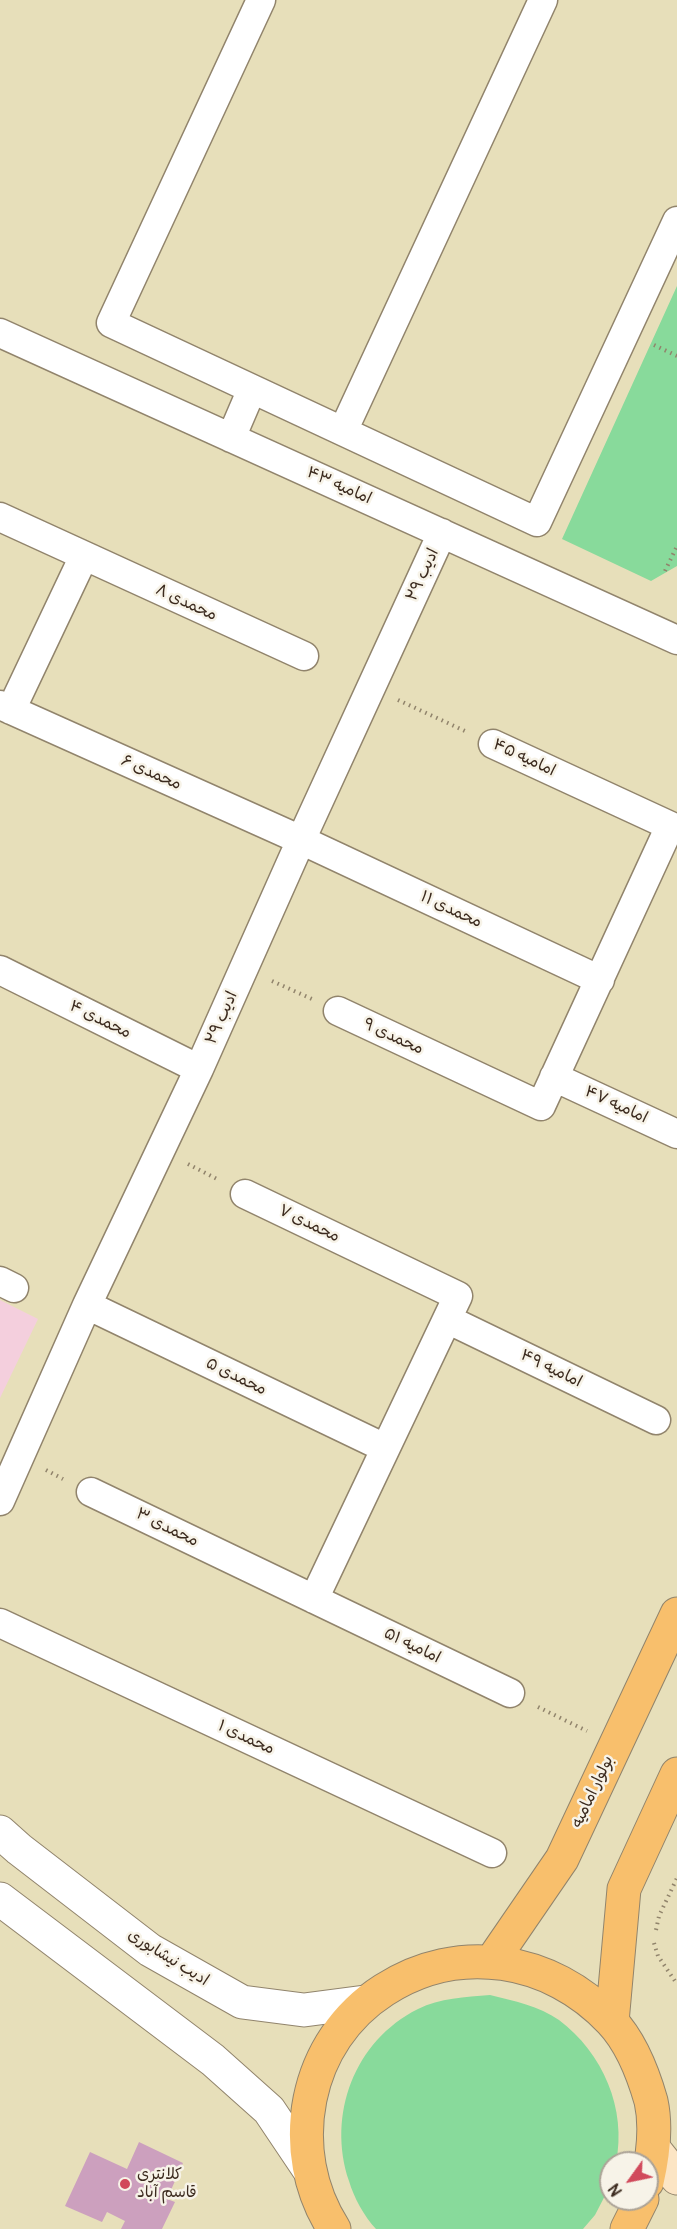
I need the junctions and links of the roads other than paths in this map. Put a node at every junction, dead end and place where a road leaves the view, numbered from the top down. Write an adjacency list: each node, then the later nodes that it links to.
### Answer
1 (261, 0): 5 (street)
2 (543, 0): 6 (street)
3 (677, 221): 6 (street)
4 (0, 333): 7 (street, امامیه ۴۳)
5 (252, 389): 6 (street); 7 (street)
6 (343, 431)
7 (231, 438): 9 (street, امامیه ۴۳)
8 (0, 517): 10 (street, محمدی ۸)
9 (442, 533): 13 (street, امامیه ۴۳); 18 (street, ادیب ۲۹)
10 (84, 556): 14 (street, محمدی ۸); 15 (street)
11 (677, 616): 12 (street)
12 (677, 635)
13 (677, 640)
14 (304, 657)
15 (6, 708): 18 (street, محمدی ۶)
16 (493, 744): 17 (street, امامیه ۴۵)
17 (674, 828): 20 (street)
18 (301, 840): 20 (street, محمدی ۱۱); 22 (street, ادیب ۲۹)
19 (0, 970): 22 (street, محمدی ۴)
20 (600, 980): 23 (street)
21 (338, 1011): 23 (street, محمدی ۹)
22 (199, 1069): 26 (street, ادیب ۲۹)
23 (555, 1077): 24 (street, امامیه ۴۷)
24 (677, 1134)
25 (244, 1194): 27 (street, محمدی ۷)
26 (87, 1305): 29 (street, محمدی ۵); 31 (street, ادیب ۲۹)
27 (452, 1308): 28 (street, امامیه ۴۹); 29 (street)
28 (656, 1420)
29 (385, 1448): 32 (street)
30 (91, 1492): 32 (street, محمدی ۳)
31 (0, 1501)
32 (314, 1599): 35 (street, امامیه ۵۱)
33 (677, 1614): 40 (main road, بولوار امامیه)
34 (0, 1623): 38 (street, محمدی ۱)
35 (510, 1693)
36 (677, 1774): 42 (main road)
37 (0, 1832): 41 (street, ادیب نیشابوری)
38 (492, 1853)
39 (0, 1899): 44 (street)
40 (492, 1961): 41 (main road); 42 (main road)
41 (365, 2002): 44 (main road)
42 (612, 2022): 43 (main road)
43 (654, 2149): 45 (main road)
44 (308, 2168): 47 (main road)
45 (677, 2178)
46 (636, 2211): 48 (main road)
47 (326, 2223)
48 (627, 2229)

